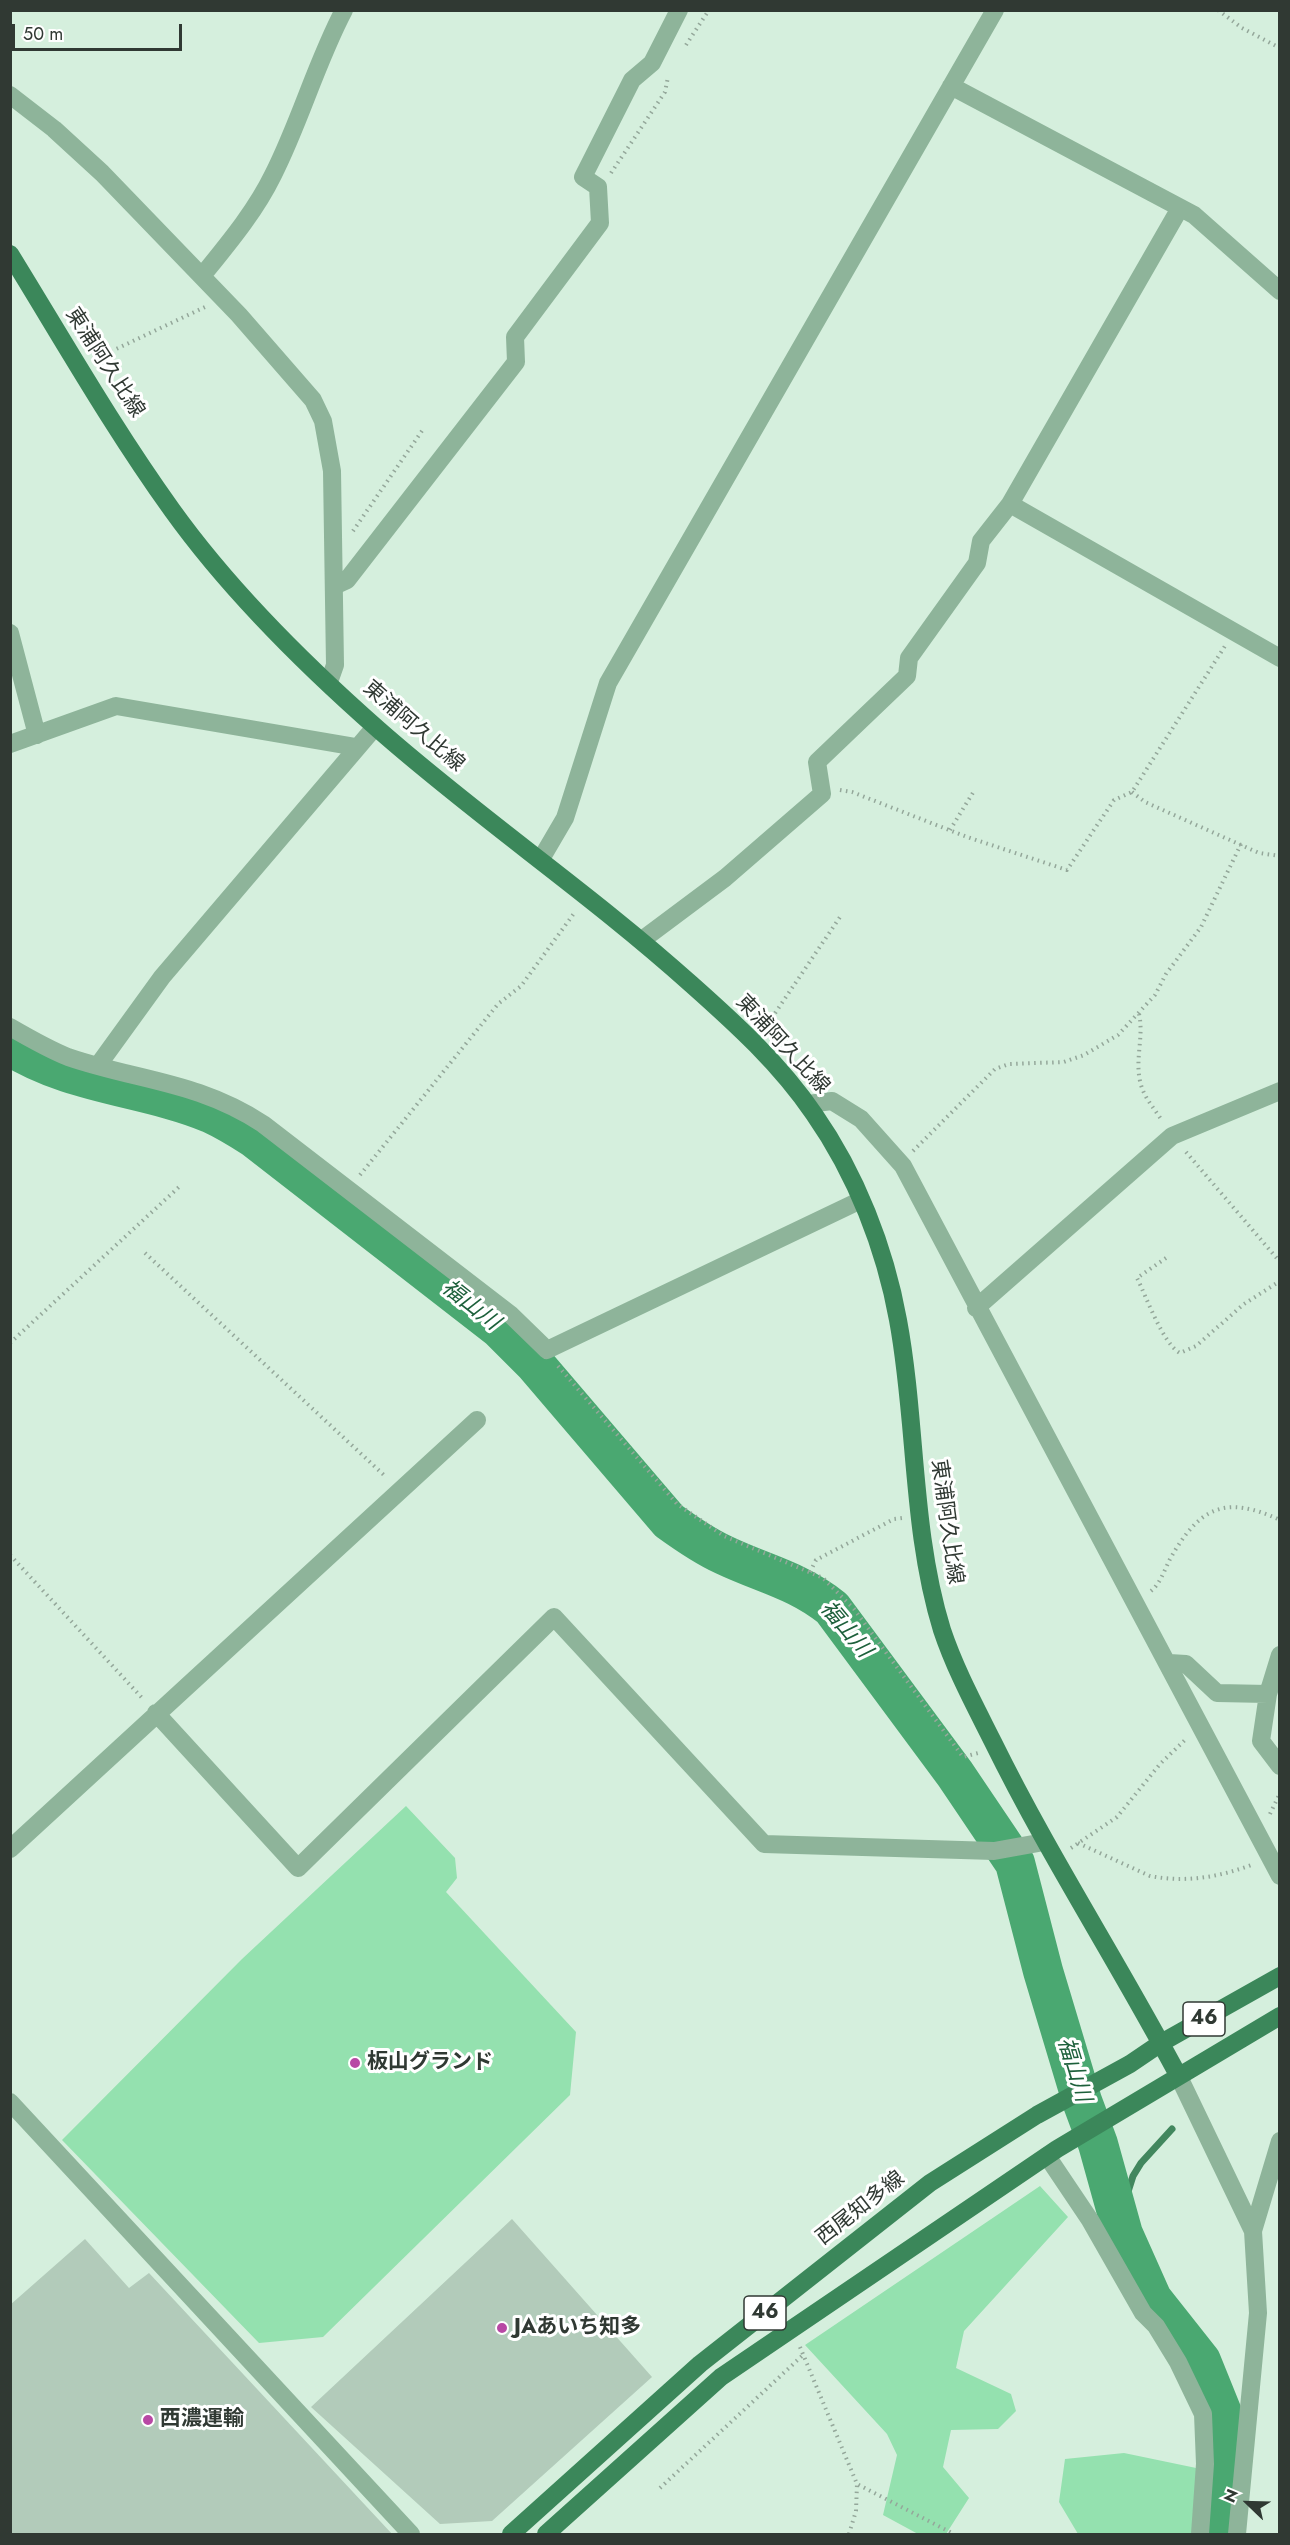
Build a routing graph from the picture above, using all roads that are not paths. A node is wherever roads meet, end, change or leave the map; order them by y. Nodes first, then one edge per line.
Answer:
1 (344, 10) edge
2 (679, 10) edge
3 (995, 10) edge
4 (951, 86) junction
5 (10, 95) edge
6 (1180, 208) junction
7 (12, 260) edge
8 (202, 276) junction
9 (1280, 291) edge
10 (1010, 504) junction
11 (334, 586) junction
12 (10, 633) edge
13 (1280, 658) edge
14 (329, 682) junction
15 (375, 727) junction
16 (37, 735) junction
17 (10, 744) edge
18 (356, 747) junction
19 (541, 860) junction
20 (642, 940) junction
21 (10, 1028) edge
22 (99, 1064) junction
23 (1280, 1090) edge
24 (808, 1104) junction
25 (861, 1200) junction
26 (976, 1308) junction
27 (477, 1420) dead end
28 (1280, 1656) edge
29 (1169, 1663) junction
30 (1268, 1694) junction
31 (156, 1713) junction
32 (1280, 1766) edge
33 (1044, 1842) junction
34 (10, 1849) edge
35 (1280, 1876) edge
36 (1280, 1976) edge
37 (1280, 2016) edge
38 (1161, 2043) junction
39 (1178, 2075) junction
40 (10, 2102) edge
41 (1279, 2146) edge
42 (1052, 2152) junction
43 (1253, 2231) junction
44 (411, 2535) edge
45 (511, 2535) edge
46 (546, 2535) edge
47 (1200, 2535) edge
48 (1237, 2535) edge

1 - 8 street
2 - 11 street
3 - 4 street
4 - 6 street
4 - 19 street
5 - 8 street
6 - 9 street
6 - 10 street
7 - 14 main road, 東浦阿久比線
8 - 11 street
10 - 13 street
10 - 20 street
11 - 14 street
12 - 16 street
14 - 15 main road, 東浦阿久比線
15 - 18 street
15 - 19 main road, 東浦阿久比線
16 - 17 street
16 - 18 street
18 - 22 street
19 - 20 main road, 東浦阿久比線
20 - 24 main road, 東浦阿久比線
21 - 22 street
22 - 25 street
23 - 26 street
24 - 25 main road, 東浦阿久比線
24 - 26 street
25 - 33 main road, 東浦阿久比線
26 - 29 street
27 - 31 street
28 - 30 street
29 - 30 street
29 - 35 street
30 - 32 street
31 - 33 street
31 - 34 street
33 - 38 main road, 東浦阿久比線
36 - 38 main road, 西尾知多線 / 46
37 - 39 main road, 46
38 - 39 main road, 東浦阿久比線
38 - 45 main road, 西尾知多線 / 46
39 - 42 main road, 46
39 - 43 street
40 - 44 street
41 - 43 street
42 - 46 main road, 46
42 - 47 street
43 - 48 street

